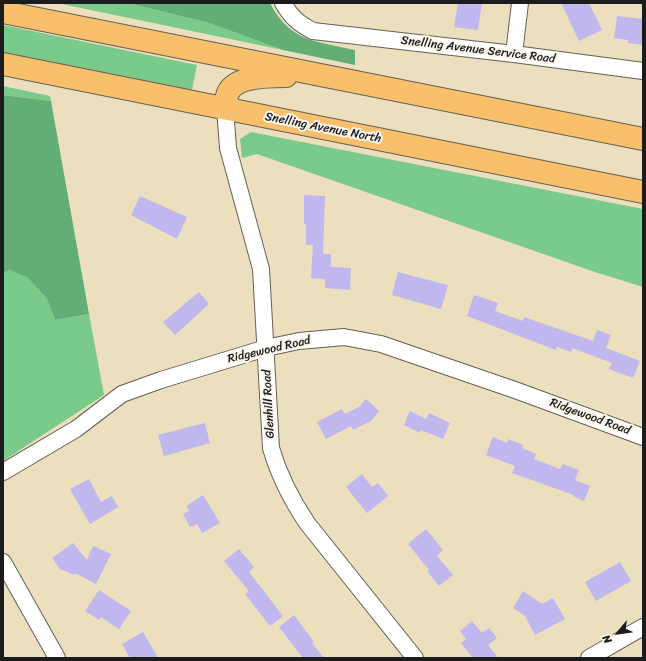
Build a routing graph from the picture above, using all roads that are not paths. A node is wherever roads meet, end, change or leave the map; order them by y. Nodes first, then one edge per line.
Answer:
1 (283, 3) edge
2 (520, 3) edge
3 (3, 12) edge
4 (514, 54) junction
5 (3, 64) edge
6 (643, 71) edge
7 (319, 74) junction
8 (225, 108) junction
9 (643, 139) edge
10 (643, 192) edge
11 (266, 348) junction
12 (643, 437) edge
13 (3, 472) edge
14 (3, 562) edge
15 (643, 627) edge
16 (57, 658) edge
17 (415, 658) edge
18 (589, 658) edge

1 - 4 street, Snelling Avenue Service Road
2 - 4 street
3 - 7 highway
4 - 6 street, Snelling Avenue Service Road
5 - 8 highway, Snelling Avenue North
7 - 8 highway
7 - 9 highway
8 - 10 highway, Snelling Avenue North
8 - 11 street, Glenhill Road
11 - 12 street, Ridgewood Road
11 - 13 street, Ridgewood Road
11 - 17 street, Glenhill Road
14 - 16 street
15 - 18 street

